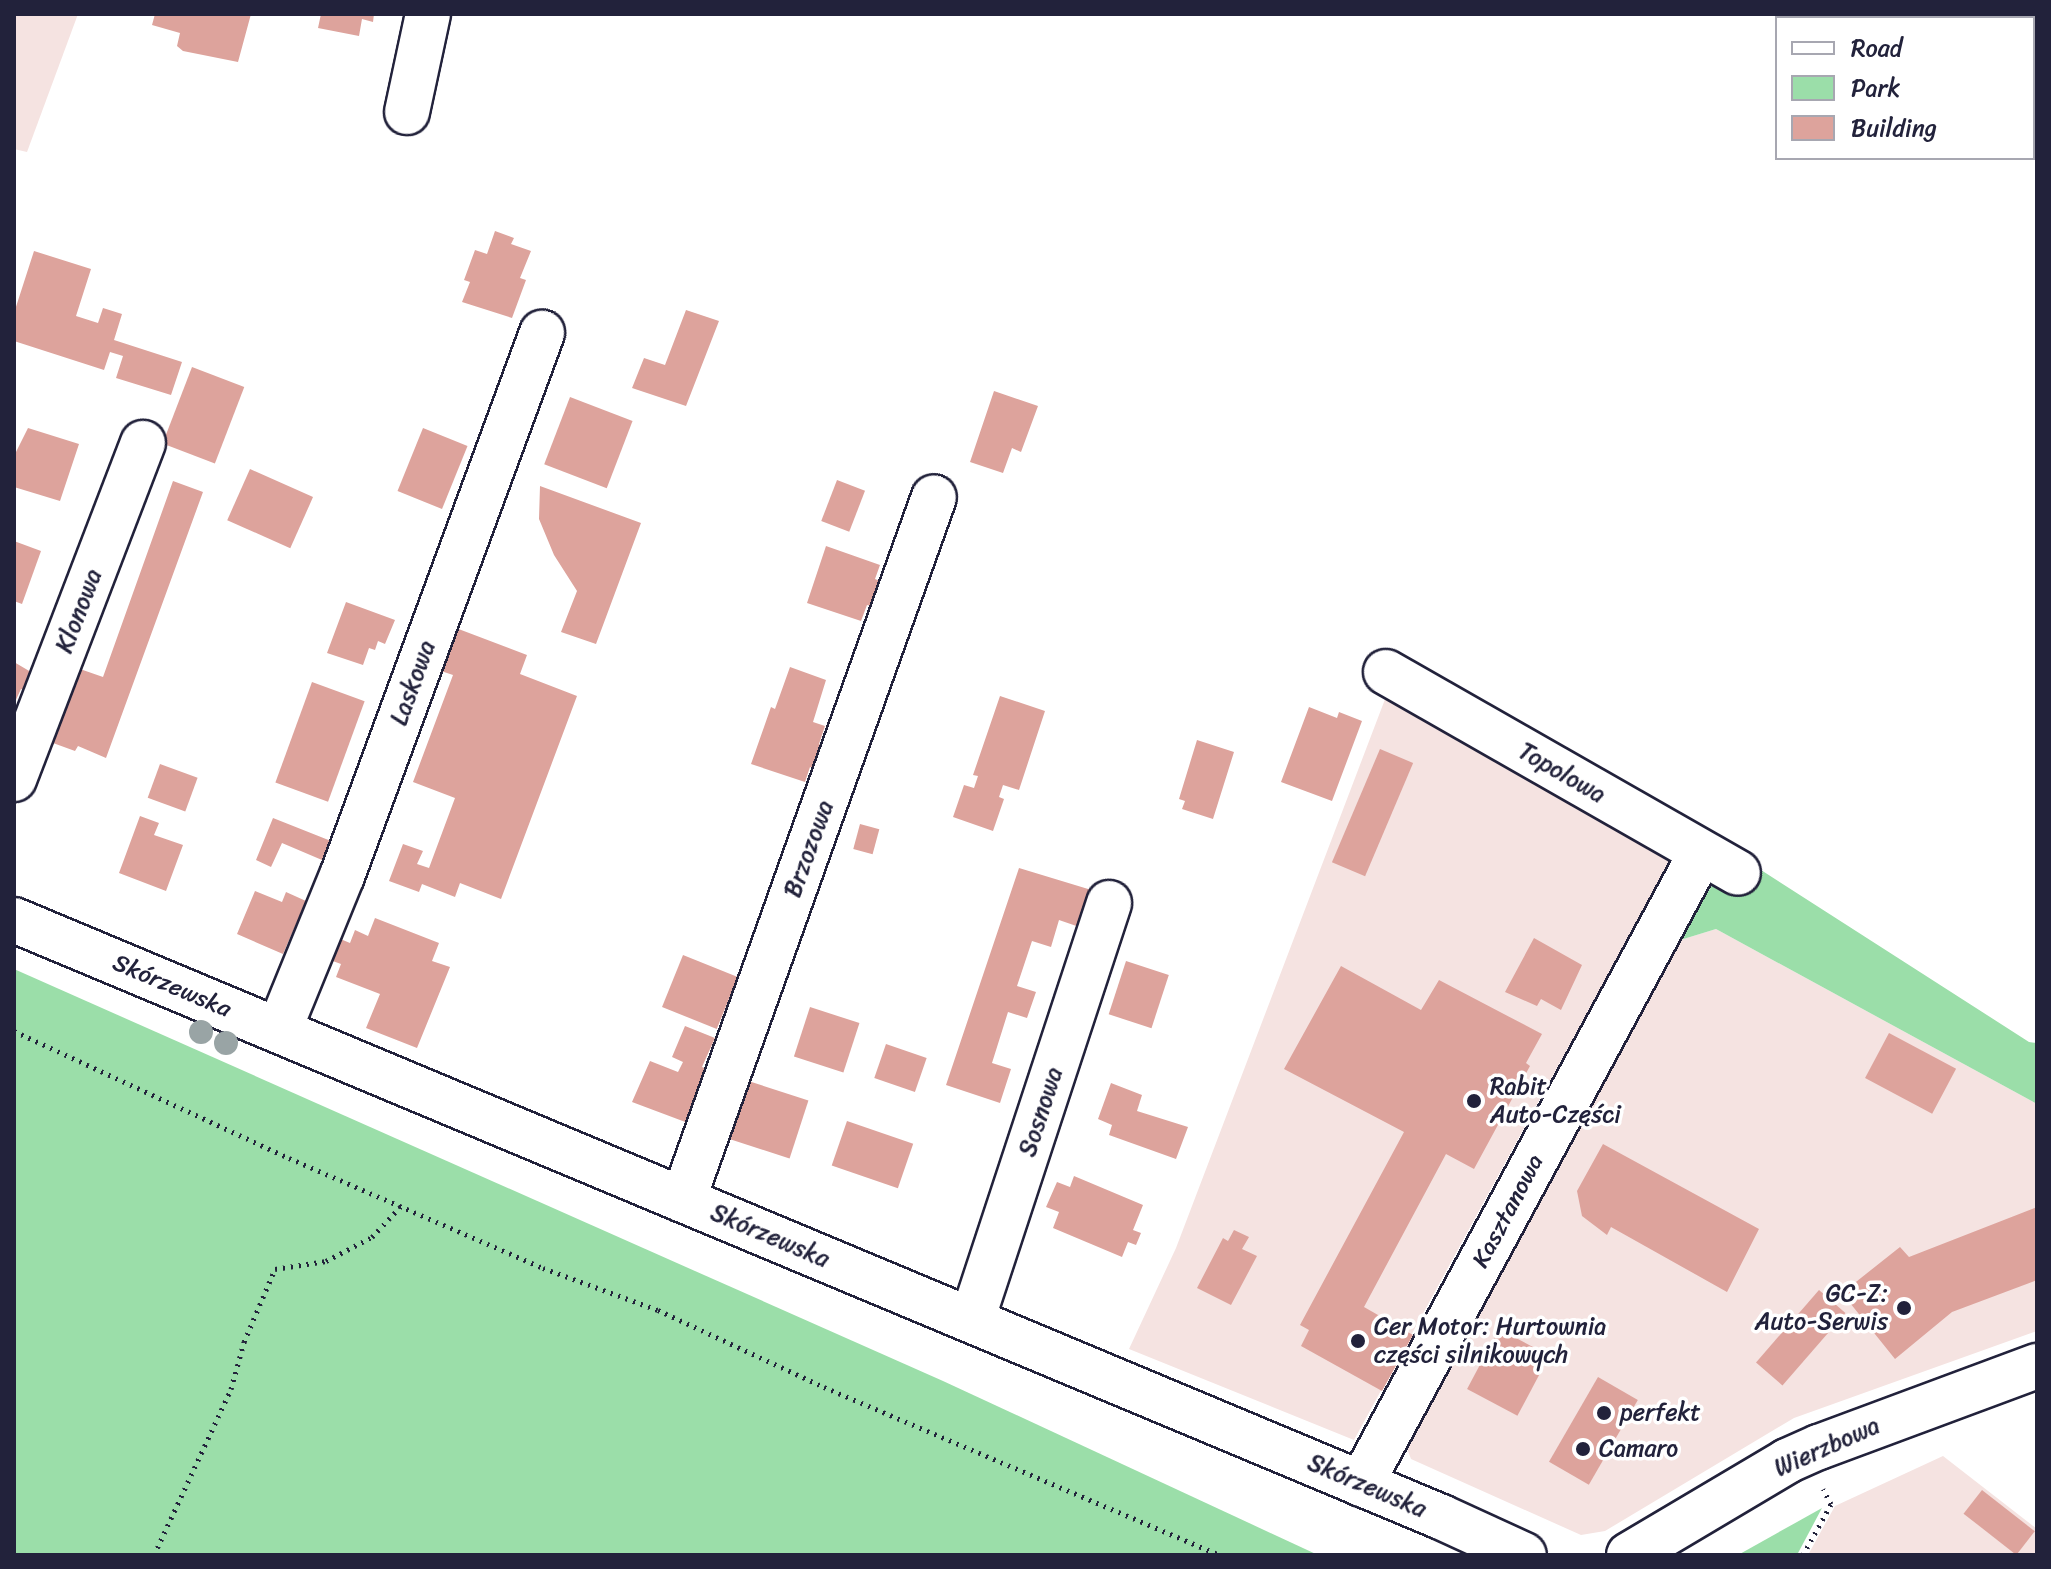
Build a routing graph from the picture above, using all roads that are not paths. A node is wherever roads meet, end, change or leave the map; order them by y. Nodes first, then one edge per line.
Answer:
1 (428, 14) edge
2 (407, 112) dead end
3 (542, 333) dead end
4 (143, 443) dead end
5 (934, 497) dead end
6 (1386, 672) dead end
7 (14, 779) edge
8 (1701, 853) junction
9 (1738, 873) dead end
10 (1109, 903) dead end
11 (14, 920) edge
12 (279, 1030) junction
13 (683, 1200) junction
14 (972, 1320) junction
15 (2037, 1366) edge
16 (1361, 1484) junction
17 (1524, 1555) edge
18 (1629, 1555) edge

1 - 2 street
3 - 12 street, Laskowa
4 - 7 street, Klonowa
5 - 13 street, Brzozowa
6 - 8 street, Topolowa
8 - 9 street, Topolowa
8 - 16 street, Kasztanowa
10 - 14 street, Sosnowa
11 - 12 street, Skórzewska
12 - 13 street, Skórzewska
13 - 14 street, Skórzewska
14 - 16 street, Skórzewska
15 - 18 street, Wierzbowa
16 - 17 street, Skórzewska

